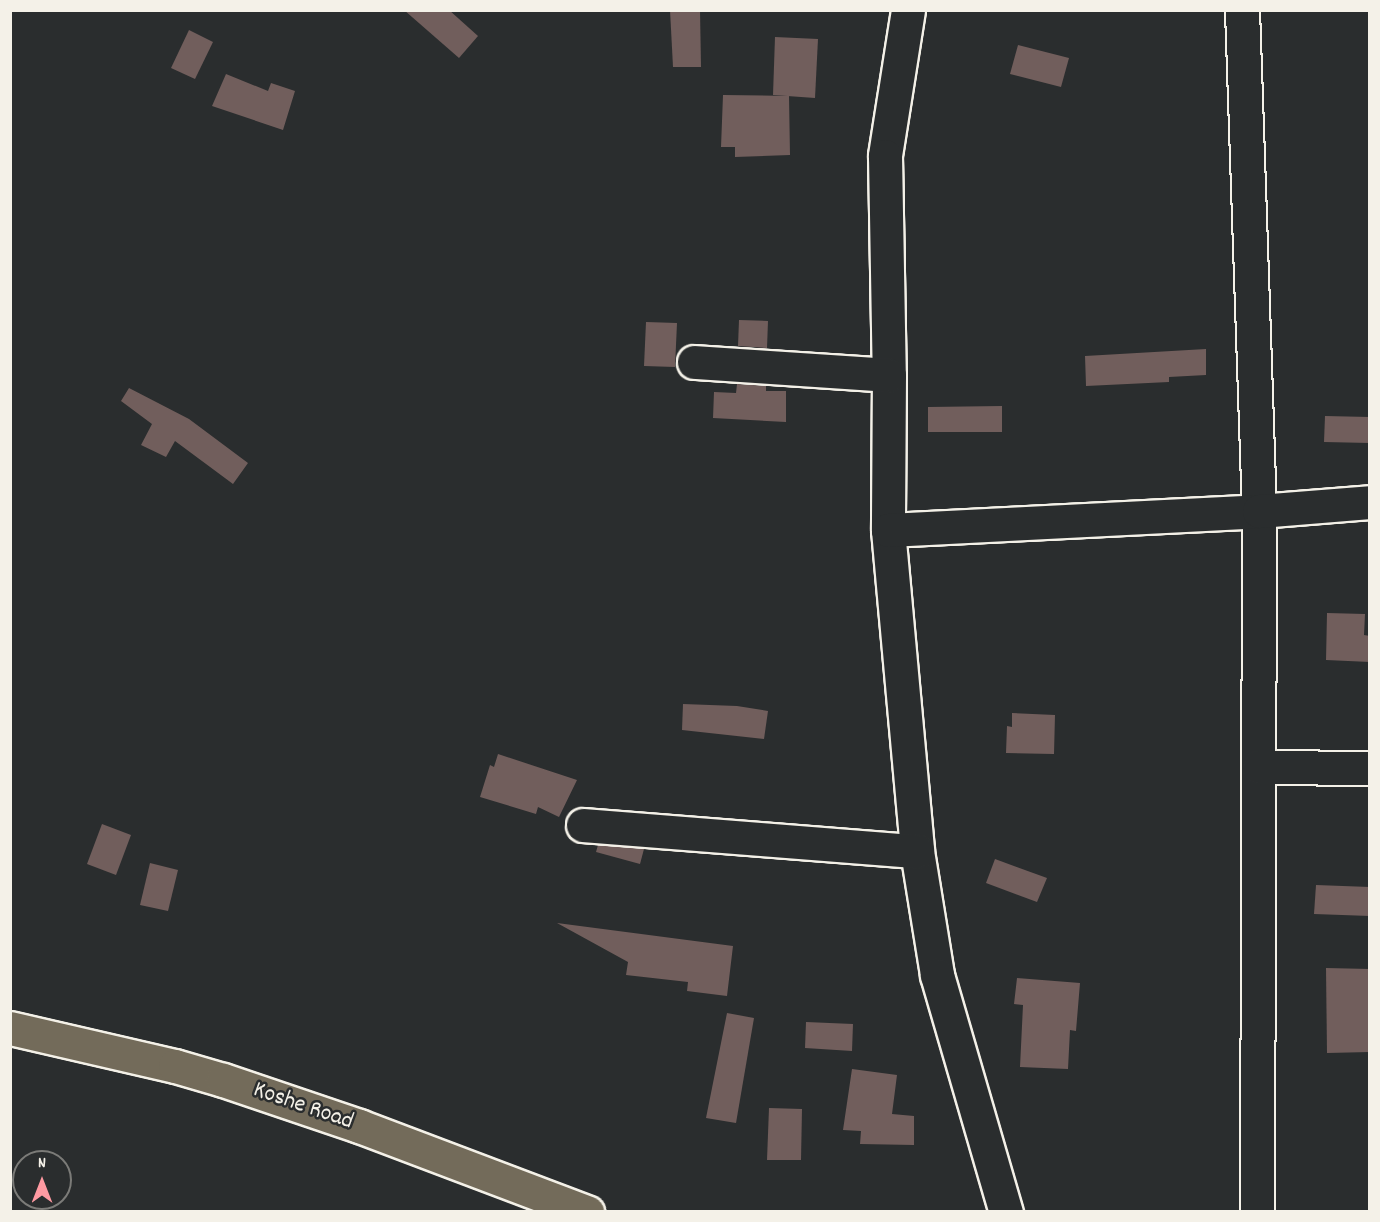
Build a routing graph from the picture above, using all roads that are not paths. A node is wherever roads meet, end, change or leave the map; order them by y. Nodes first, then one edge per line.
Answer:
1 (908, 10) edge
2 (1242, 10) edge
3 (694, 362) dead end
4 (889, 375) junction
5 (1370, 502) edge
6 (1259, 512) junction
7 (888, 530) junction
8 (1259, 767) junction
9 (1370, 768) edge
10 (583, 825) dead end
11 (917, 850) junction
12 (10, 1028) edge
13 (587, 1212) edge
14 (1006, 1212) edge
15 (1257, 1212) edge

1 - 4 street
2 - 6 street
3 - 4 street
4 - 7 street
5 - 6 street
6 - 7 street
6 - 8 street
7 - 11 street
8 - 9 street
8 - 15 street
10 - 11 street
11 - 14 street
12 - 13 main road, Koshe Road

